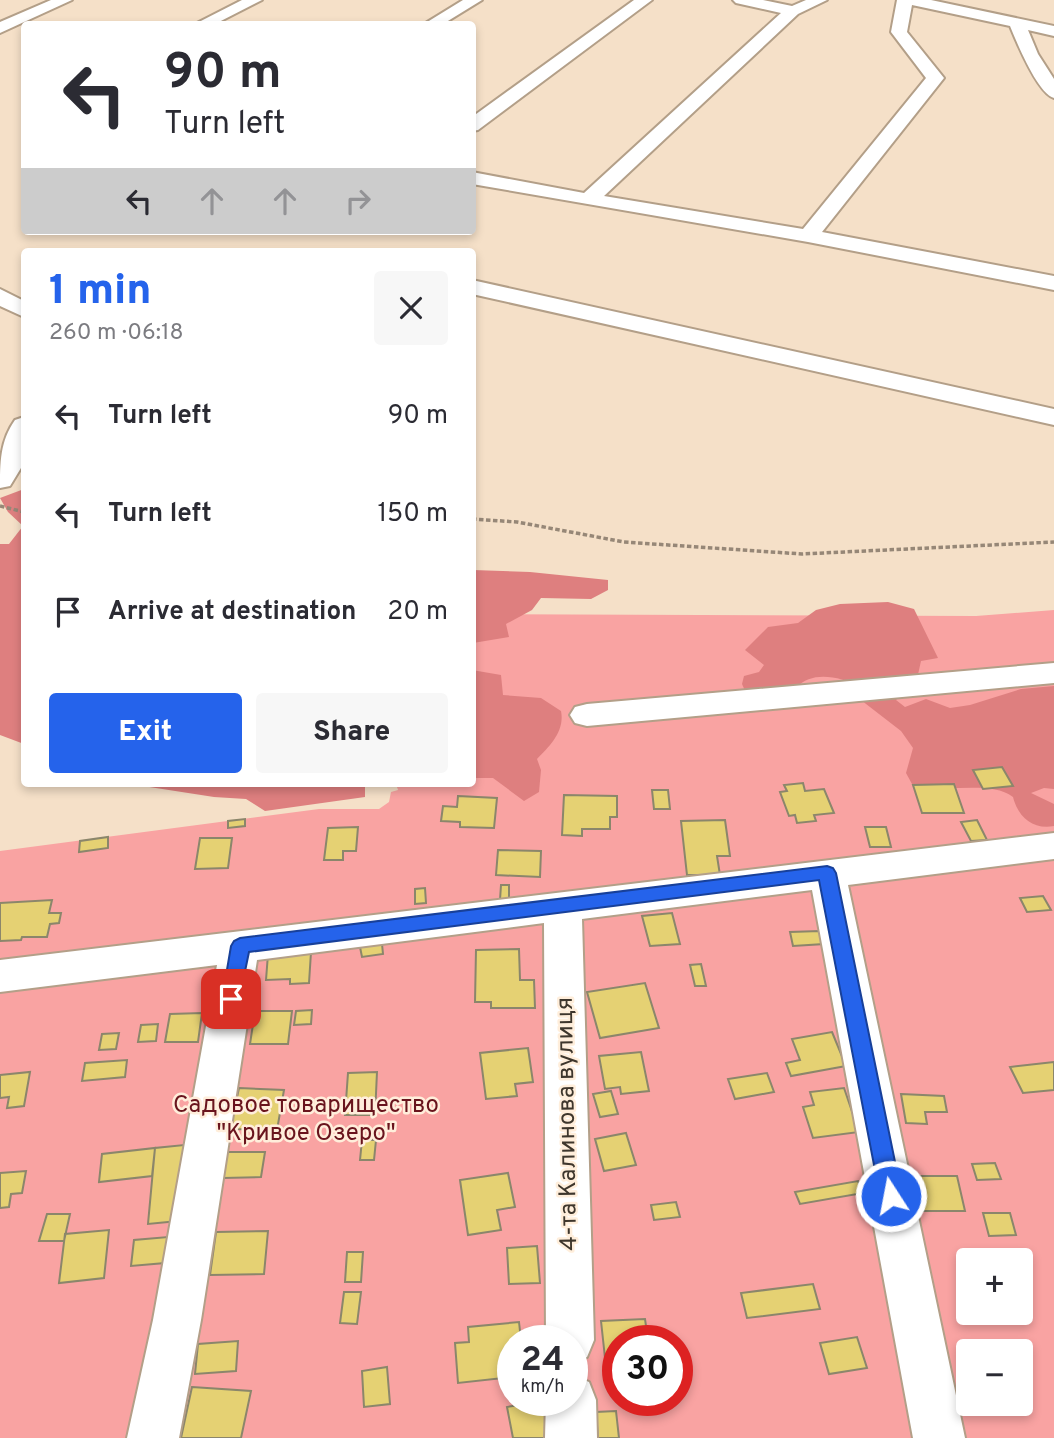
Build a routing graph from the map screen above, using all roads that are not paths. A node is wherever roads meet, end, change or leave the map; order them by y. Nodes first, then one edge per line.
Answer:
1 (64, 0) edge
2 (254, 0) edge
3 (474, 0) edge
4 (644, 0) edge
5 (741, 0) edge
6 (819, 0) edge
7 (907, 0) edge
8 (793, 11) junction
9 (209, 21) edge
10 (437, 21) edge
11 (1017, 23) junction
12 (0, 28) edge
13 (1054, 31) edge
14 (1054, 93) edge
15 (476, 123) edge
16 (476, 179) edge
17 (587, 200) junction
18 (808, 236) junction
19 (1054, 283) edge
20 (476, 288) edge
21 (0, 296) edge
22 (21, 308) edge
23 (1054, 417) edge
24 (21, 430) edge
25 (0, 480) edge
26 (1054, 673) edge
27 (587, 715) dead end
28 (1054, 846) edge
29 (827, 873) junction
30 (563, 908) junction
31 (240, 946) junction
32 (0, 976) edge
33 (570, 1325) edge
34 (570, 1416) edge
35 (153, 1438) edge
36 (571, 1438) edge
37 (939, 1438) edge

1 - 12 street
2 - 9 street
3 - 10 street
4 - 15 street
5 - 8 street
6 - 8 street
7 - 11 street
7 - 18 street
8 - 17 street
11 - 13 street
11 - 14 street
16 - 17 street
17 - 18 street
18 - 19 street
20 - 23 street
21 - 22 street
24 - 25 street
26 - 27 street
28 - 29 street
29 - 30 street
29 - 37 street
30 - 31 street
30 - 33 street, 4-та Калинова вулиця
31 - 32 street
31 - 35 street
34 - 36 street

